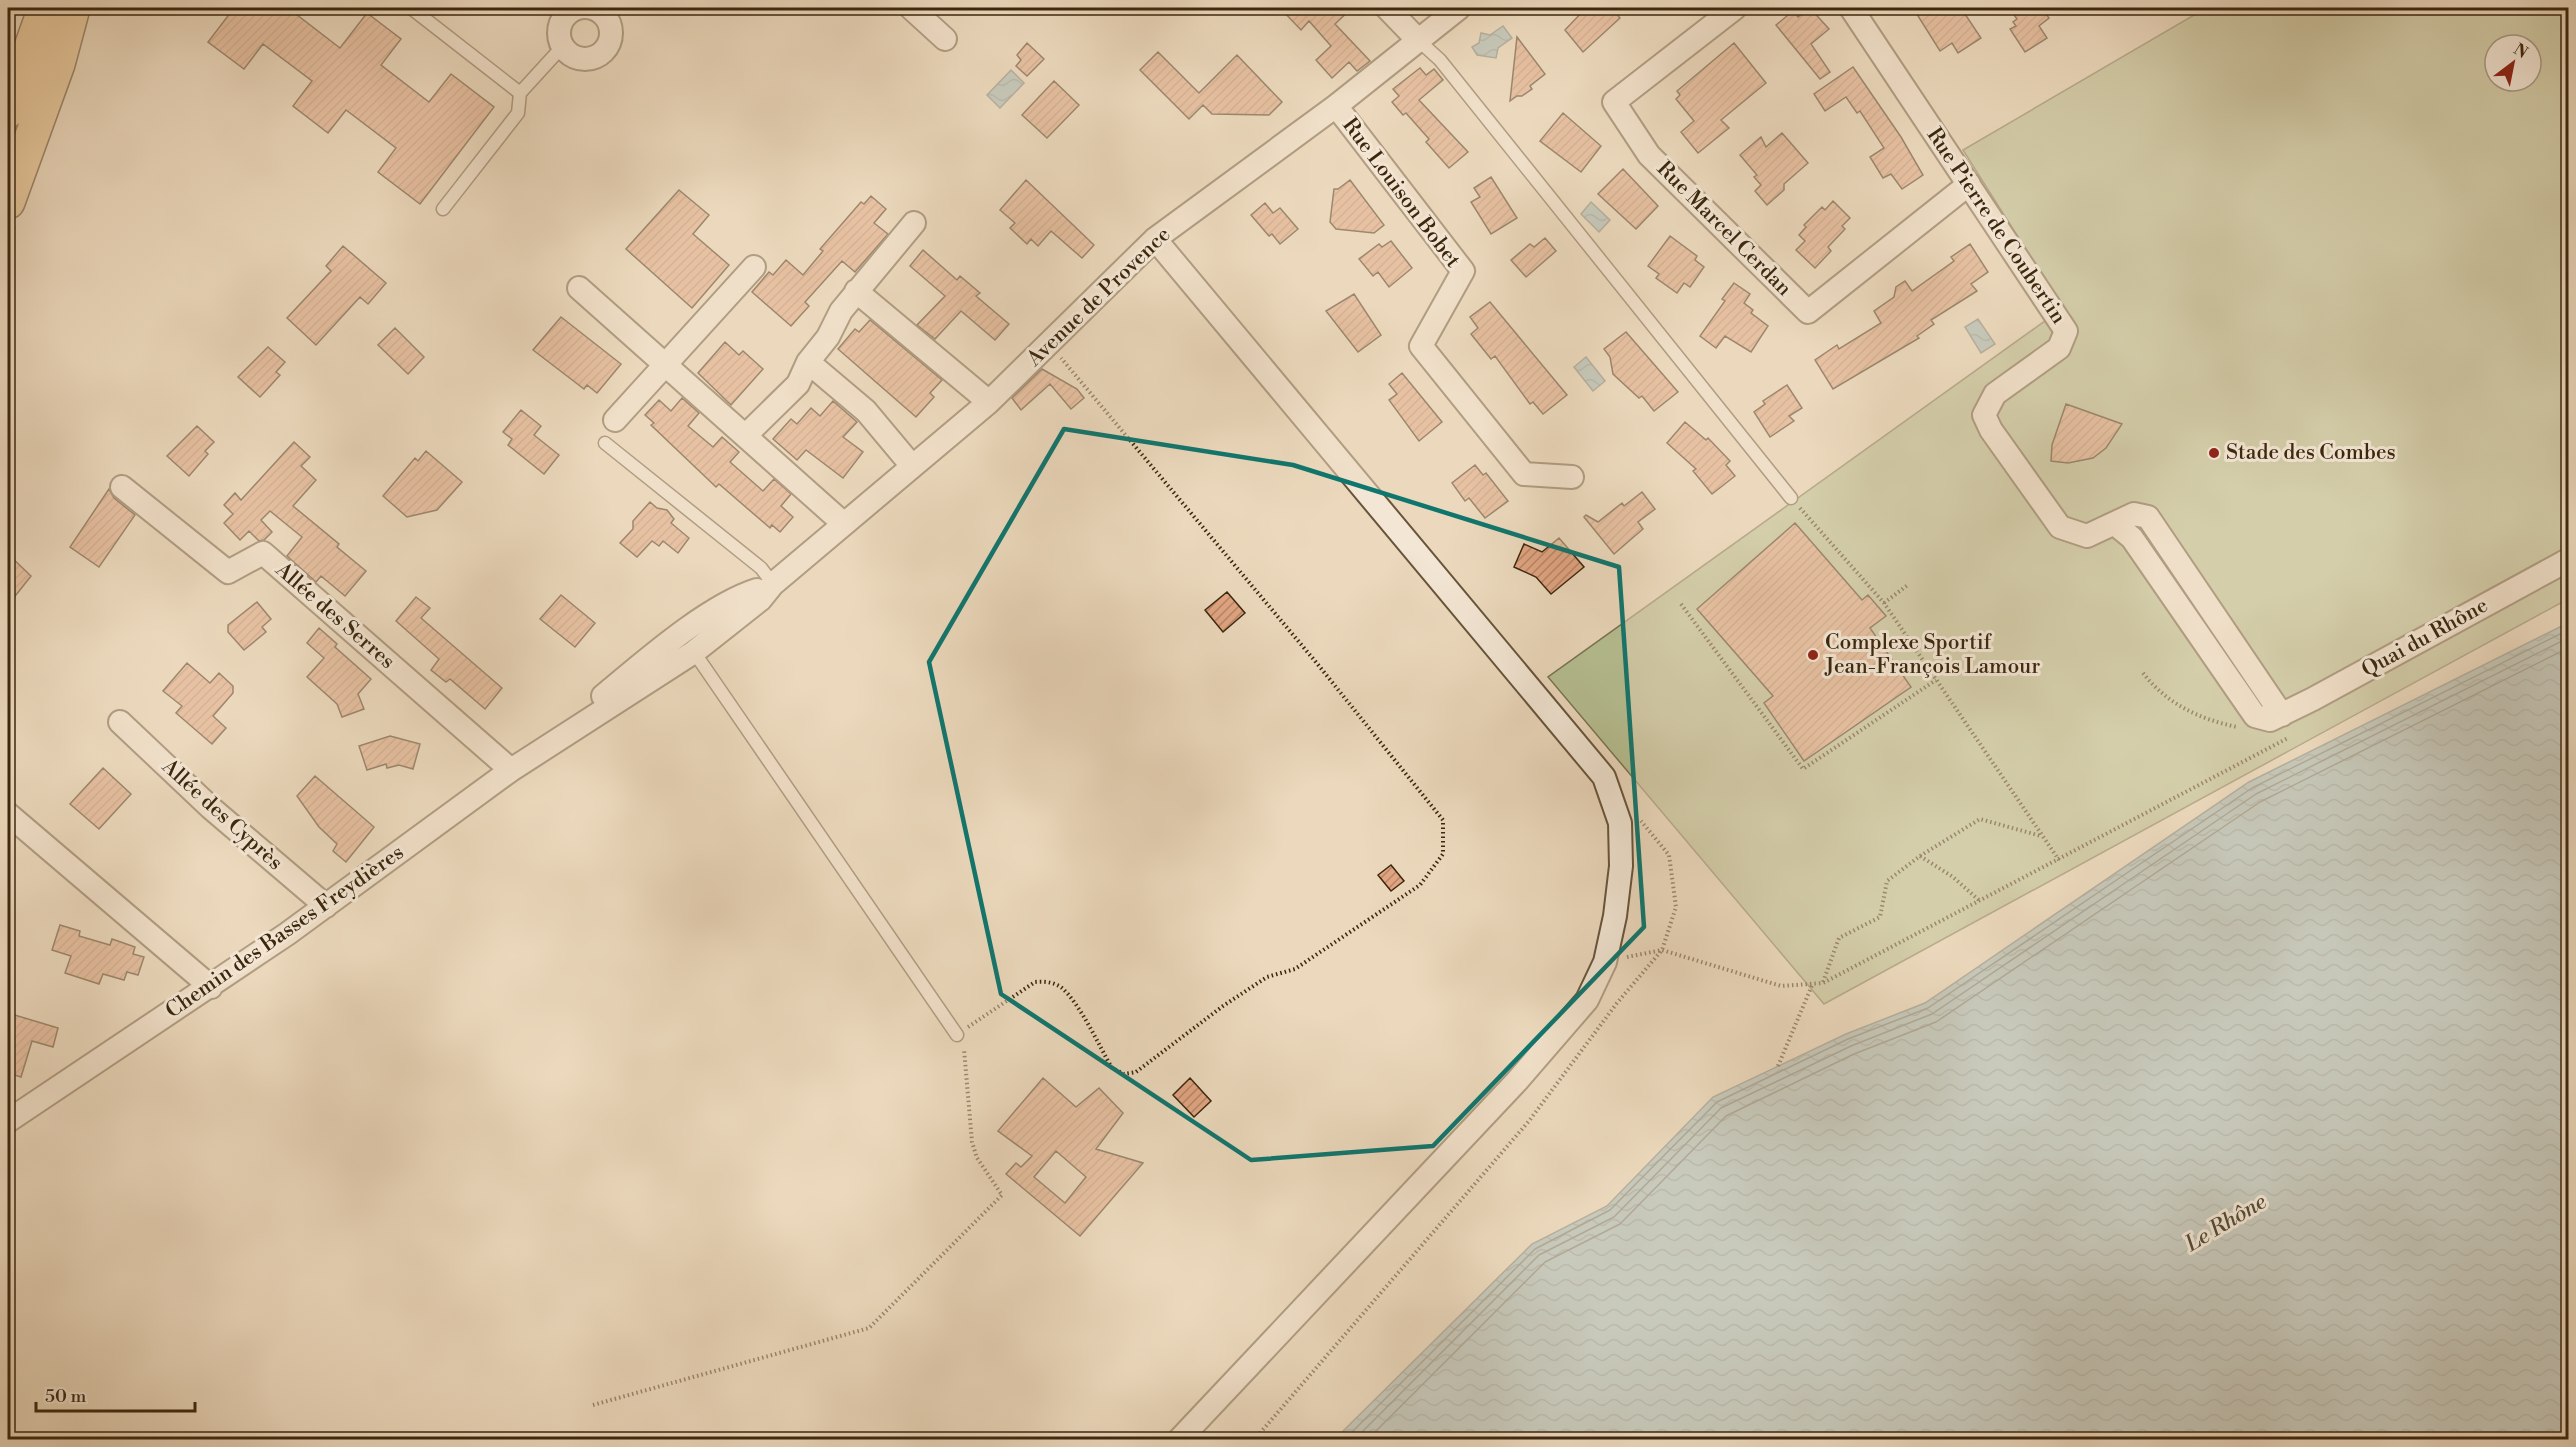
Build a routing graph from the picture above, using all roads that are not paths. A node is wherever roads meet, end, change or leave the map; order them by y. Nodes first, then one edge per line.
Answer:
1 (45, 8) edge
2 (73, 8) edge
3 (411, 8) edge
4 (911, 8) edge
5 (1387, 8) edge
6 (1459, 8) edge
7 (1735, 8) edge
8 (1851, 8) edge
9 (598, 9) edge
10 (945, 39) dead end
11 (1417, 39) junction
12 (562, 47) junction
13 (520, 93) junction
14 (1336, 106) junction
15 (8, 111) edge
16 (1969, 184) junction
17 (8, 202) edge
18 (443, 209) dead end
19 (914, 223) dead end
20 (1155, 239) junction
21 (754, 267) dead end
22 (579, 288) dead end
23 (856, 291) junction
24 (808, 362) junction
25 (666, 363) junction
26 (989, 402) junction
27 (615, 420) dead end
28 (747, 435) junction
29 (605, 442) dead end
30 (912, 466) junction
31 (1572, 477) dead end
32 (122, 488) dead end
33 (1791, 498) road end
34 (844, 524) junction
35 (2115, 524) junction
36 (2568, 560) edge
37 (777, 582) junction
38 (694, 652) junction
39 (2282, 715) junction
40 (120, 722) dead end
41 (559, 739) junction
42 (511, 770) junction
43 (8, 814) edge
44 (326, 906) junction
45 (210, 987) junction
46 (957, 1035) road end
47 (8, 1120) edge
48 (1179, 1440) edge

1 - 15 main road
2 - 17 main road
3 - 13 lane
4 - 10 street
5 - 11 street
6 - 11 street, Avenue de Provence
7 - 16 street, Rue Marcel Cerdan
8 - 16 street, Rue Pierre de Coubertin
9 - 12 street
9 - 12 street
11 - 14 street, Avenue de Provence
11 - 33 lane
12 - 13 lane
13 - 18 lane
14 - 20 street, Avenue de Provence
14 - 31 street, Rue Louison Bobet
16 - 35 street, Rue Pierre de Coubertin
19 - 23 street
20 - 26 street, Avenue de Provence
20 - 48 street
21 - 25 street
22 - 25 street
23 - 24 street
23 - 26 street
24 - 28 street
24 - 30 street
25 - 27 street
25 - 28 street
26 - 30 street, Avenue de Provence
28 - 34 street
29 - 37 lane
30 - 34 street, Avenue de Provence
32 - 42 street, Allée des Serres
34 - 37 street, Avenue de Provence
35 - 39 street
35 - 39 street
36 - 39 street, Quai du Rhône
37 - 38 street, Chemin des Basses Freydières
37 - 41 street, Chemin des Basses Freydières
38 - 41 street, Chemin des Basses Freydières
38 - 46 lane
40 - 44 street, Allée des Cyprès
41 - 42 street, Chemin des Basses Freydières
42 - 44 street, Chemin des Basses Freydières
43 - 45 street
44 - 45 street, Chemin des Basses Freydières
45 - 47 street, Chemin des Basses Freydières

